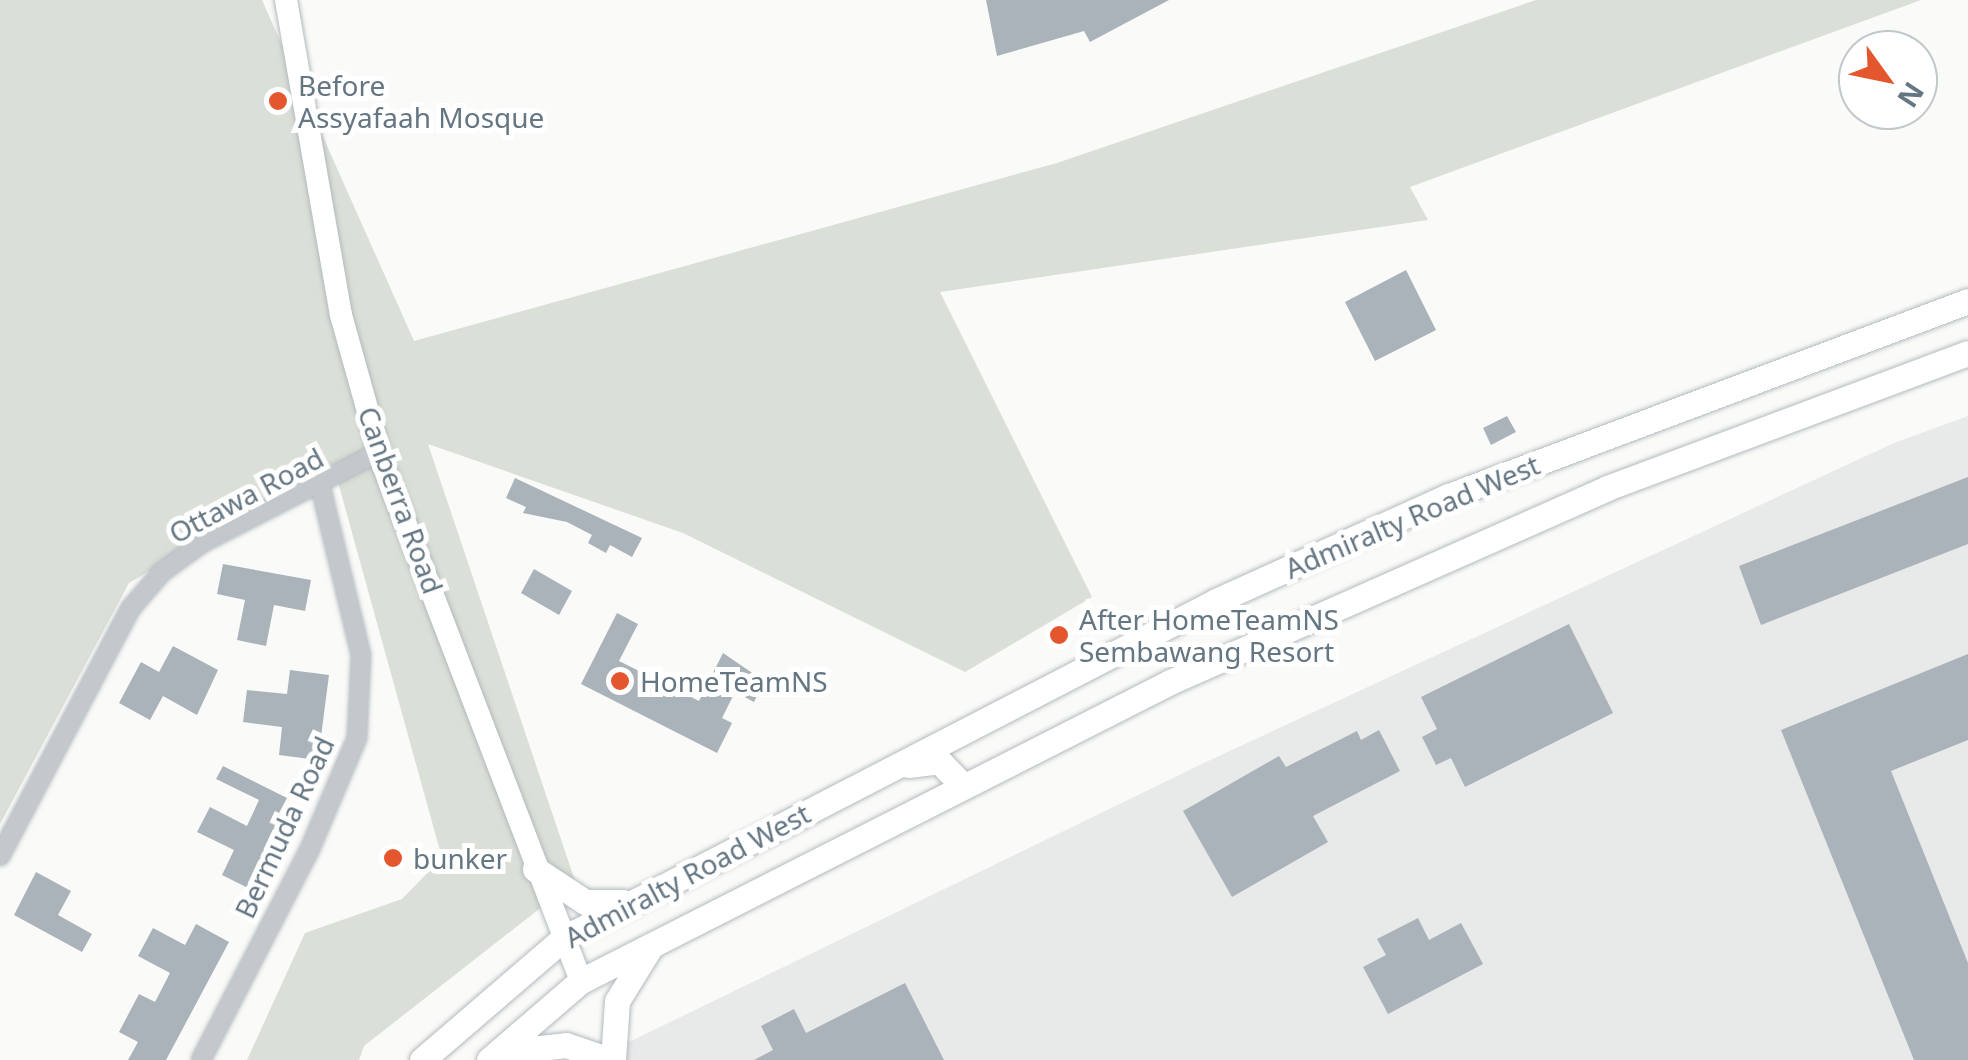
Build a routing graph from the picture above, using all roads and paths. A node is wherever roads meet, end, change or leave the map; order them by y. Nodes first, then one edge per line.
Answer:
1 (286, 0) edge
2 (1968, 301) edge
3 (1968, 353) edge
4 (379, 452) junction
5 (322, 488) junction
6 (882, 773) junction
7 (961, 784) junction
8 (0, 856) edge
9 (535, 869) junction
10 (633, 901) junction
11 (564, 938) junction
12 (654, 942) junction
13 (581, 981) junction
14 (492, 1058) edge
15 (201, 1060) edge
16 (422, 1060) edge
17 (612, 1060) edge

1 - 4 main road, Canberra Road
2 - 6 main road, Admiralty Road West
3 - 7 main road, Admiralty Road West
4 - 5 street, Ottawa Road
4 - 9 main road, Canberra Road
5 - 8 street, Ottawa Road
5 - 15 street, Bermuda Road
6 - 7 main road
6 - 10 main road, Admiralty Road West
7 - 12 main road, Admiralty Road West
9 - 10 main road
9 - 11 main road, Canberra Road
10 - 11 main road, Admiralty Road West
11 - 13 main road, Canberra Road
11 - 16 main road, Admiralty Road West
12 - 13 main road, Admiralty Road West
12 - 17 main road
13 - 14 main road, Admiralty Road West
14 - 17 main road

